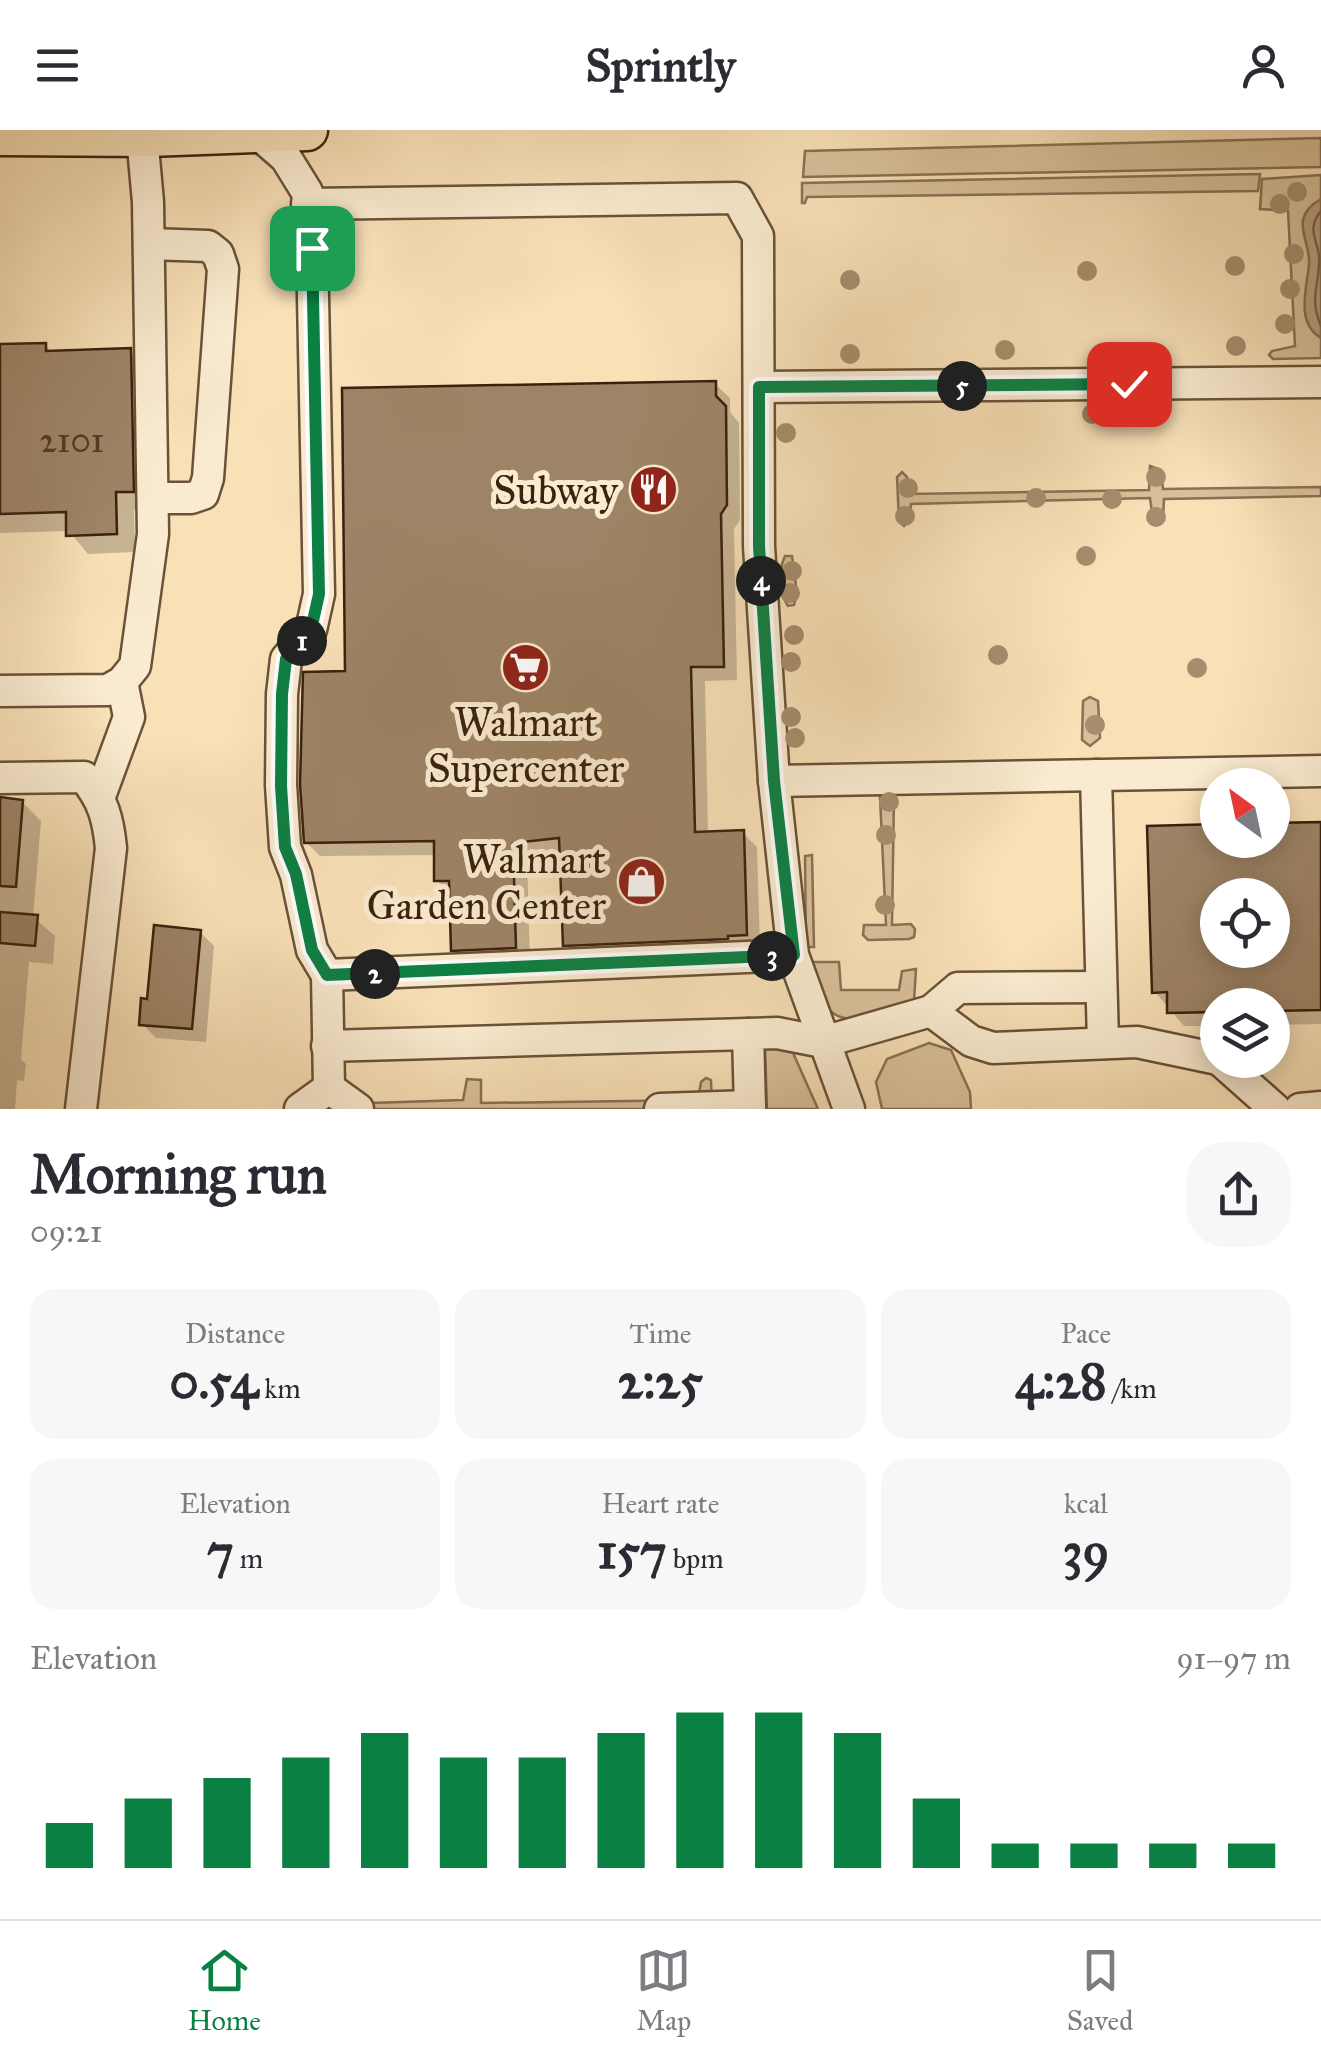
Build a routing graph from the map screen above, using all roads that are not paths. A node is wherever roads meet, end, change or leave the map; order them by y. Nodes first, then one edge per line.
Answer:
1 (307, 130) edge
2 (256, 132) edge
3 (0, 134) edge
4 (142, 136) junction
5 (308, 204) junction
6 (149, 244) junction
7 (1321, 382) edge
8 (759, 387) junction
9 (153, 498) junction
10 (122, 682) junction
11 (0, 691) edge
12 (1321, 771) edge
13 (1096, 775) junction
14 (0, 778) edge
15 (774, 781) junction
16 (100, 796) junction
17 (794, 955) junction
18 (327, 975) junction
19 (1102, 987) junction
20 (931, 1011) junction
21 (748, 1034) junction
22 (823, 1042) junction
23 (1103, 1043) junction
24 (327, 1046) junction
25 (1200, 1056) edge
26 (1239, 1078) edge
27 (329, 1088) junction
28 (1321, 1106) edge
29 (750, 1108) edge
30 (81, 1109) edge
31 (300, 1109) edge
32 (358, 1109) edge
33 (660, 1109) edge
34 (850, 1109) edge
35 (1274, 1109) edge
36 (1300, 1109) edge

1 - 2 main road
2 - 4 main road
2 - 5 lane
3 - 4 main road
4 - 6 lane
5 - 8 lane
5 - 18 lane
6 - 9 lane
6 - 9 lane
7 - 8 lane
8 - 15 lane
9 - 10 lane
10 - 11 lane
10 - 16 lane
12 - 13 lane
13 - 15 lane
13 - 19 lane
14 - 16 lane
15 - 17 lane
16 - 30 lane
17 - 18 lane
17 - 22 lane
18 - 24 lane
19 - 20 lane
19 - 23 lane
20 - 22 lane
20 - 23 lane
21 - 22 lane
21 - 24 lane
21 - 29 lane
22 - 34 lane
23 - 25 lane
24 - 27 lane
26 - 35 lane
27 - 31 lane
27 - 32 lane
28 - 36 lane
29 - 33 lane

